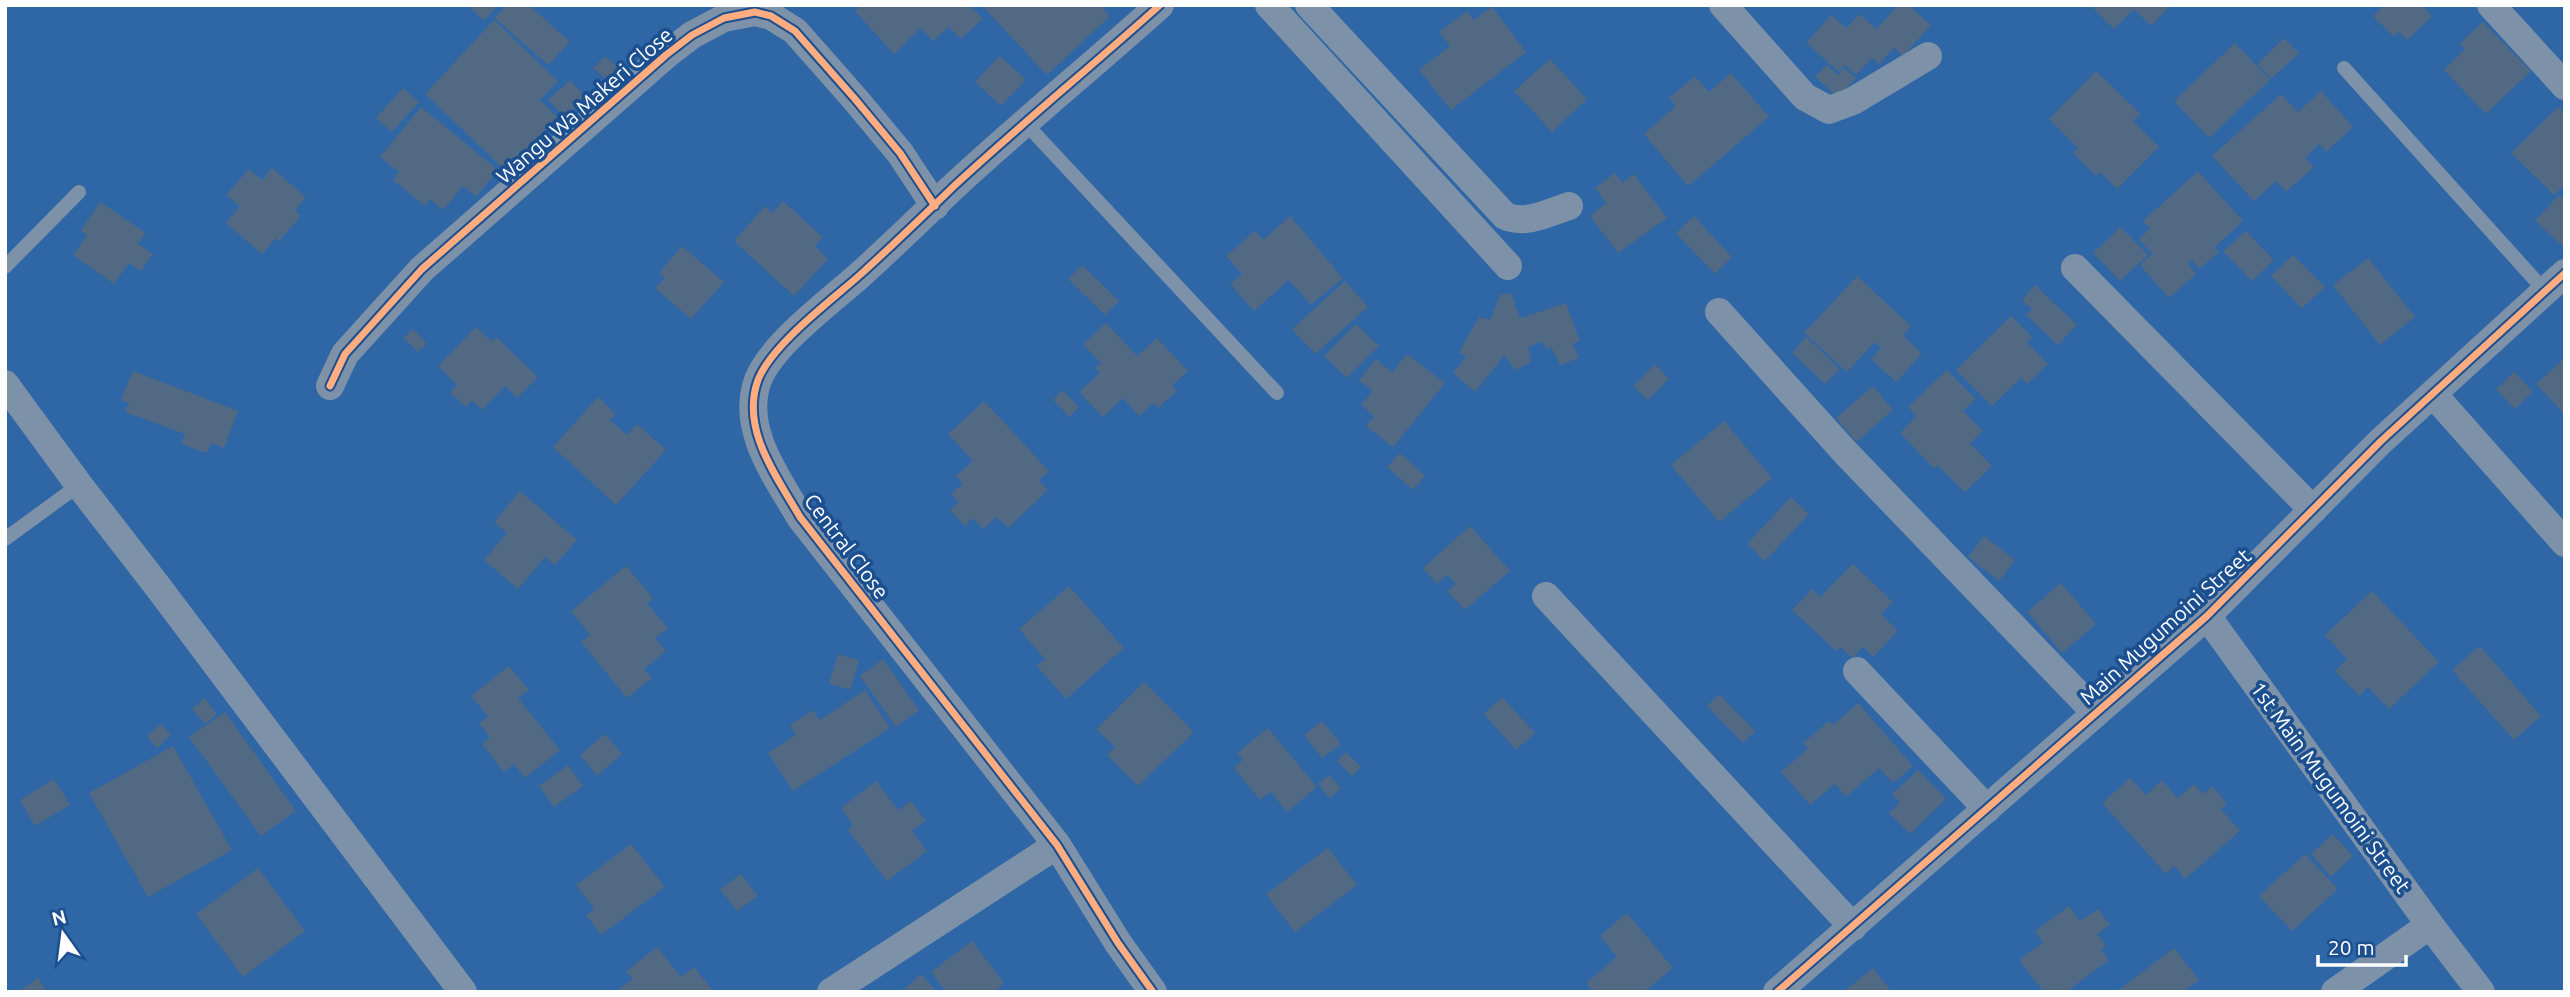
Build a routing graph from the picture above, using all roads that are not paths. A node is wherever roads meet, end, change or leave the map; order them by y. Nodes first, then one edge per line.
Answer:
1 (1269, 5) edge
2 (1309, 5) edge
3 (1723, 5) edge
4 (2491, 5) edge
5 (1149, 9) edge
6 (1928, 56) dead end
7 (2344, 68) dead end
8 (2565, 86) edge
9 (1026, 124) junction
10 (79, 192) dead end
11 (934, 206) junction
12 (1569, 206) dead end
13 (1508, 266) dead end
14 (5, 267) edge
15 (2075, 268) dead end
16 (2555, 282) edge
17 (1719, 312) dead end
18 (5, 384) edge
19 (330, 386) dead end
20 (1277, 393) dead end
21 (2433, 394) junction
22 (79, 485) junction
23 (2313, 510) junction
24 (5, 540) edge
25 (2565, 543) edge
26 (1546, 596) dead end
27 (2207, 615) junction
28 (1857, 671) dead end
29 (2095, 712) junction
30 (1987, 809) junction
31 (1057, 845) junction
32 (2430, 925) junction
33 (1853, 927) junction
34 (463, 992) edge
35 (831, 992) edge
36 (1153, 992) edge
37 (1777, 992) edge
38 (2335, 992) edge
39 (2481, 992) edge

1 - 13 street
2 - 12 street
3 - 6 street
4 - 8 street
5 - 9 street, Central Close
7 - 16 lane
9 - 11 street, Central Close
9 - 20 lane
10 - 14 lane
11 - 19 street, Wangu Wa Makeri Close
11 - 31 street, Central Close
15 - 23 street
16 - 21 street, Main Mugumoini Street
17 - 29 street
18 - 22 street
21 - 23 street, Main Mugumoini Street
21 - 25 street
22 - 24 lane
22 - 34 street
23 - 27 street, Main Mugumoini Street
26 - 33 street
27 - 29 street, Main Mugumoini Street
27 - 32 street, 1st Main Mugumoini Street
28 - 30 street
29 - 30 street, Main Mugumoini Street
30 - 33 street, Main Mugumoini Street
31 - 35 street
31 - 36 street, Central Close
32 - 38 street
32 - 39 street, 1st Main Mugumoini Street
33 - 37 street, Main Mugumoini Street

